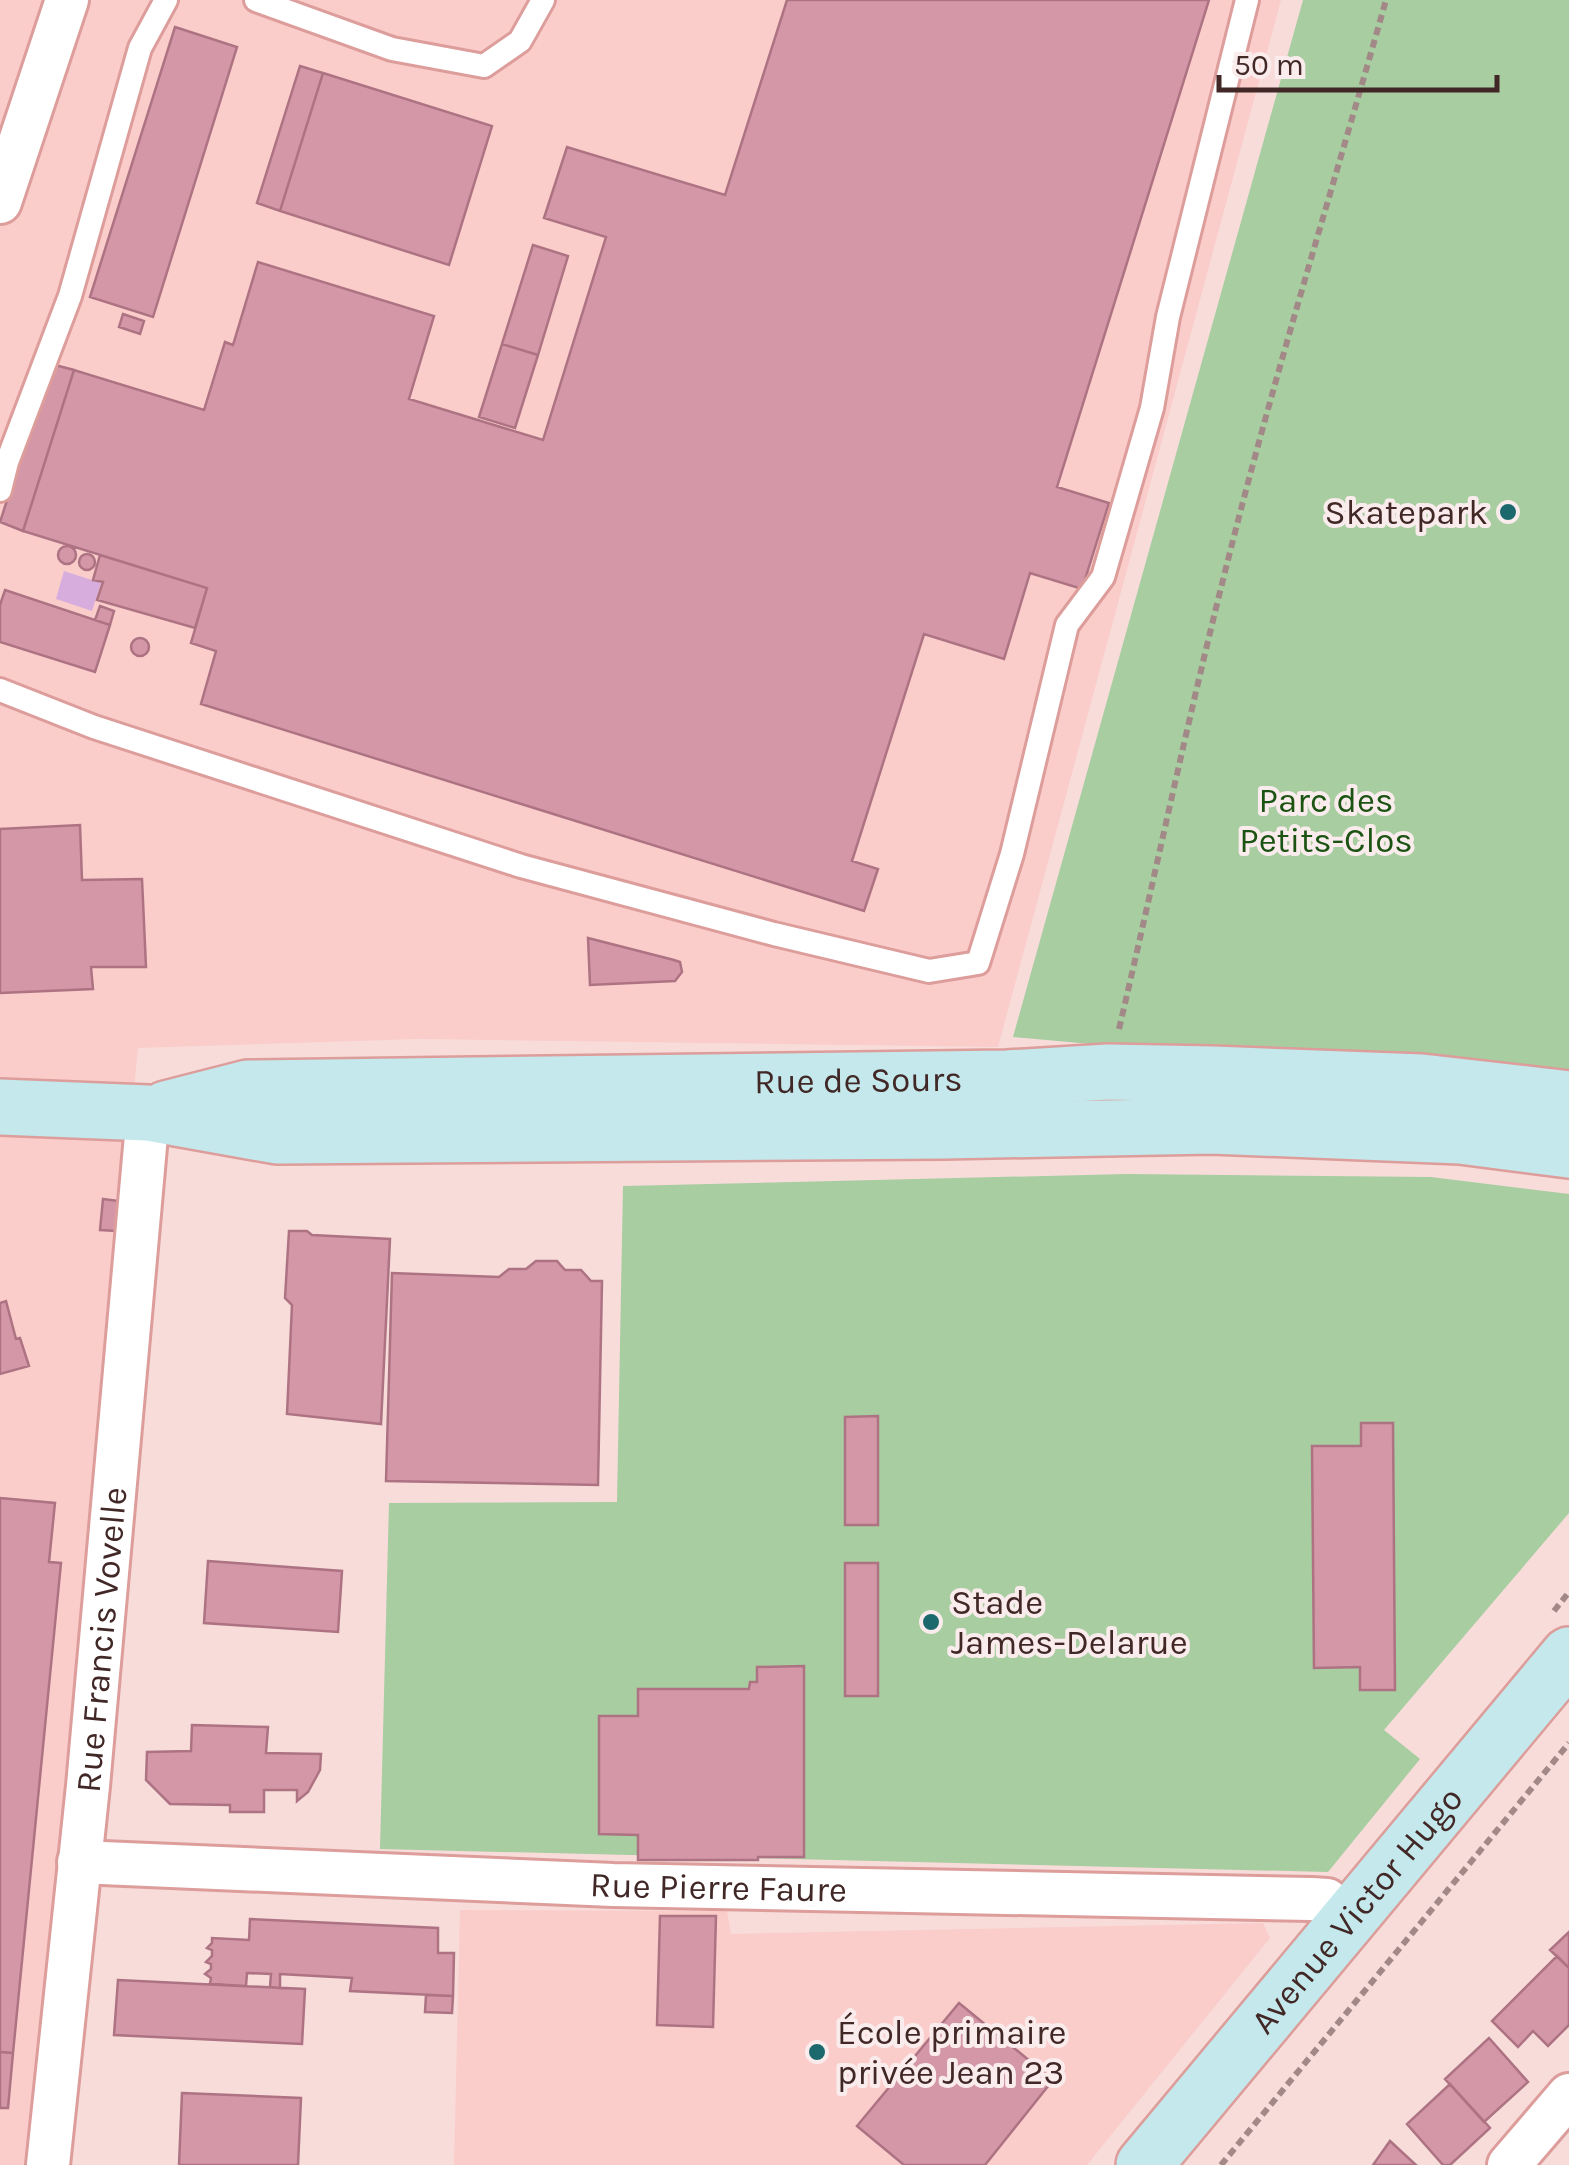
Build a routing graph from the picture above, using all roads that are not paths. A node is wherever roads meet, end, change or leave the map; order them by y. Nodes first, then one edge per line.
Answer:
1 (67, 0) edge
2 (166, 0) edge
3 (256, 0) edge
4 (543, 0) edge
5 (1247, 0) edge
6 (0, 202) edge
7 (0, 490) edge
8 (0, 690) edge
9 (1569, 1100) edge
10 (0, 1107) edge
11 (148, 1113) junction
12 (1569, 1150) edge
13 (1569, 1655) edge
14 (80, 1862) junction
15 (1350, 1918) junction
16 (1569, 2095) edge
17 (1530, 2159) edge
18 (48, 2165) edge
19 (1144, 2165) edge

1 - 6 street
2 - 7 lane
3 - 4 lane
5 - 8 lane
9 - 11 main road, Rue de Sours
10 - 11 main road, Rue de Sours
11 - 12 main road, Rue de Sours
11 - 14 street, Rue Francis Vovelle
13 - 15 main road, Avenue Victor Hugo
14 - 15 street, Rue Pierre Faure
14 - 18 street, Rue Francis Vovelle
15 - 19 main road, Avenue Victor Hugo
16 - 17 street

